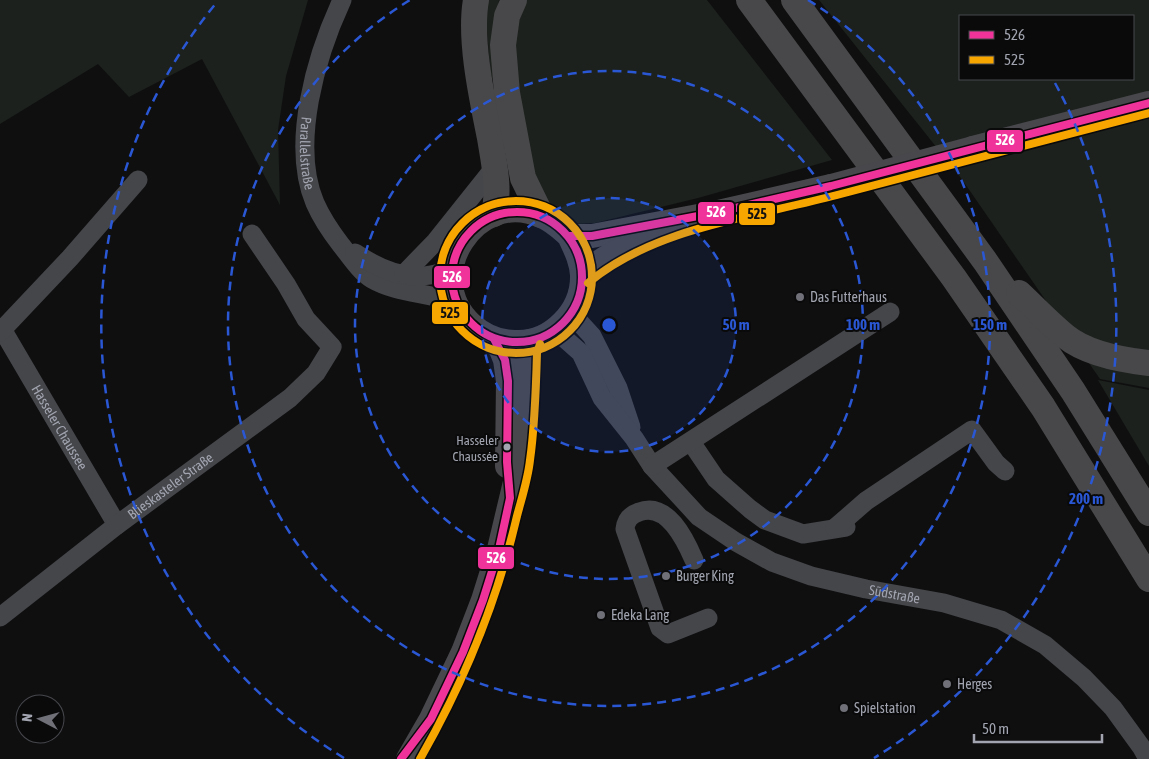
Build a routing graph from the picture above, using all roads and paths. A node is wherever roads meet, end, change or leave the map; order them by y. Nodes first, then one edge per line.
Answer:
1 (342, 0) edge
2 (476, 0) edge
3 (514, 0) edge
4 (736, 0) edge
5 (749, 0) edge
6 (794, 0) edge
7 (809, 82) junction
8 (1149, 103) edge
9 (495, 167) junction
10 (138, 180) dead end
11 (462, 207) junction
12 (714, 213) junction
13 (493, 215) junction
14 (541, 215) junction
15 (252, 234) dead end
16 (568, 236) junction
17 (436, 241) junction
18 (340, 244) junction
19 (985, 261) junction
20 (451, 268) junction
21 (404, 274) junction
22 (582, 275) junction
23 (456, 303) junction
24 (890, 312) dead end
25 (563, 322) junction
26 (1, 331) edge
27 (494, 339) junction
28 (530, 341) junction
29 (1149, 363) edge
30 (691, 442) junction
31 (652, 466) junction
32 (1005, 470) dead end
33 (510, 498) junction
34 (1149, 512) edge
35 (117, 525) junction
36 (694, 560) dead end
37 (1149, 579) edge
38 (0, 618) edge
39 (708, 618) dead end
40 (431, 719) junction
41 (1140, 755) edge
42 (401, 759) edge
43 (408, 759) edge

1 - 18 street, Parallelstraße
2 - 9 highway
3 - 14 highway
4 - 7 highway
5 - 7 highway
6 - 19 highway
7 - 37 highway
8 - 12 main road, bridge
9 - 11 street
9 - 13 highway
10 - 26 street, Hasseler Chaussee
11 - 13 street
11 - 17 street
12 - 16 main road
12 - 22 main road
13 - 14 main road
13 - 20 main road
14 - 16 main road
15 - 35 street, Blieskasteler Straße
16 - 22 main road
17 - 20 street
17 - 21 street
18 - 21 street, Parallelstraße
18 - 23 street, Parallelstraße
19 - 29 highway
19 - 34 highway
20 - 21 street, Parallelstraße
20 - 23 main road
22 - 25 main road
23 - 27 main road
24 - 30 street
25 - 28 main road
25 - 31 street, Südstraße
26 - 35 street, Hasseler Chaussee
27 - 28 main road
27 - 33 main road
28 - 33 main road
30 - 31 street
30 - 32 street
31 - 41 street, Südstraße
33 - 40 main road
35 - 38 street, Blieskasteler Straße
36 - 39 street
40 - 42 main road
40 - 43 main road

